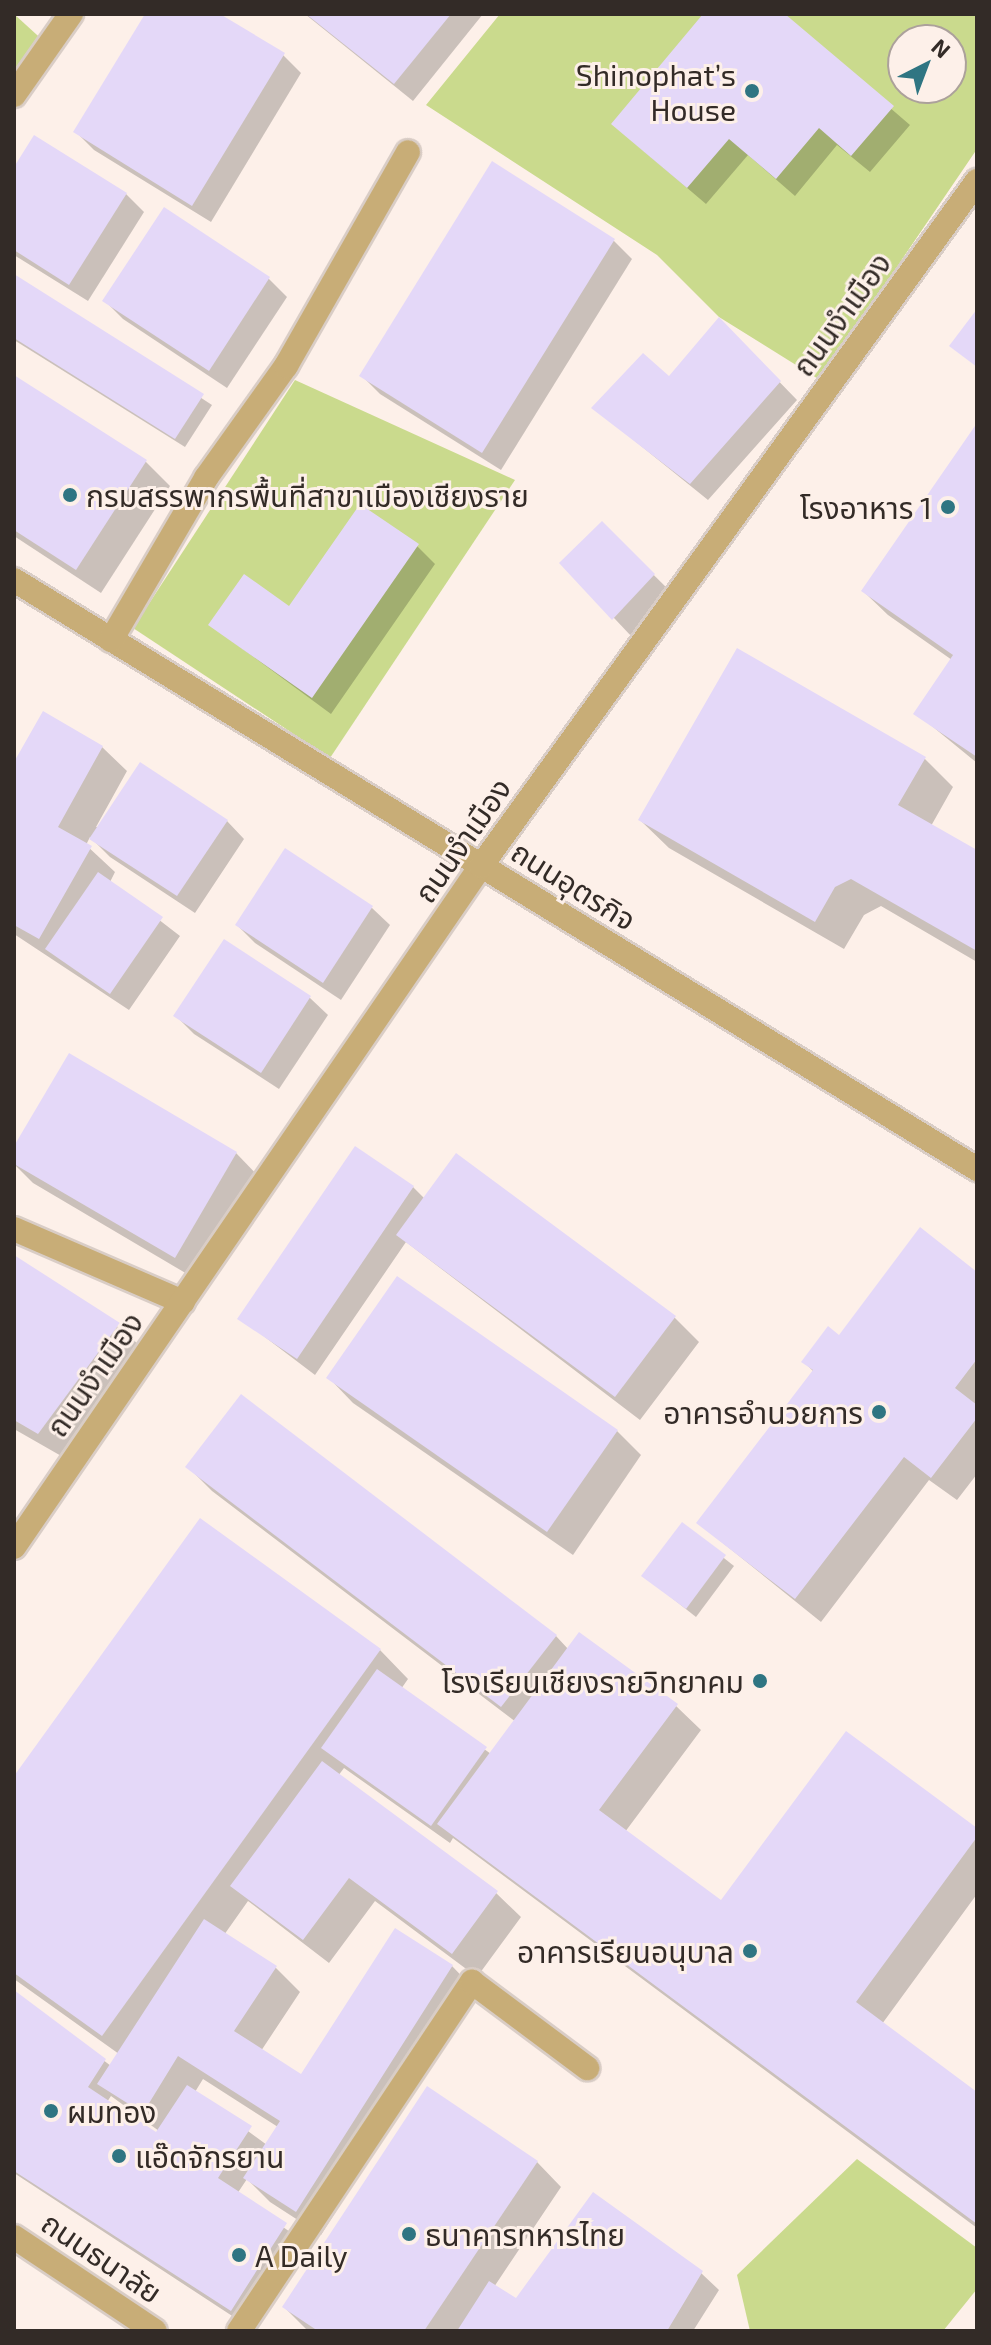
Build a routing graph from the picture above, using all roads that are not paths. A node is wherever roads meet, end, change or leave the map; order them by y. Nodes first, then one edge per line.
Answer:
1 (71, 14) edge
2 (14, 95) edge
3 (408, 152) dead end
4 (977, 181) edge
5 (14, 580) edge
6 (111, 640) junction
7 (481, 866) junction
8 (977, 1169) edge
9 (14, 1229) edge
10 (183, 1302) junction
11 (14, 1547) edge
12 (587, 2068) dead end
13 (14, 2237) edge
14 (155, 2331) edge
15 (239, 2331) edge

1 - 2 street
3 - 6 street
4 - 7 street, ถนนงำเมือง
5 - 6 street, ถนนอุตรกิจ
6 - 7 street, ถนนอุตรกิจ
7 - 8 street, ถนนอุตรกิจ
7 - 10 street, ถนนงำเมือง
9 - 10 street
10 - 11 street, ถนนงำเมือง
12 - 15 street
13 - 14 street, ถนนธนาลัย

